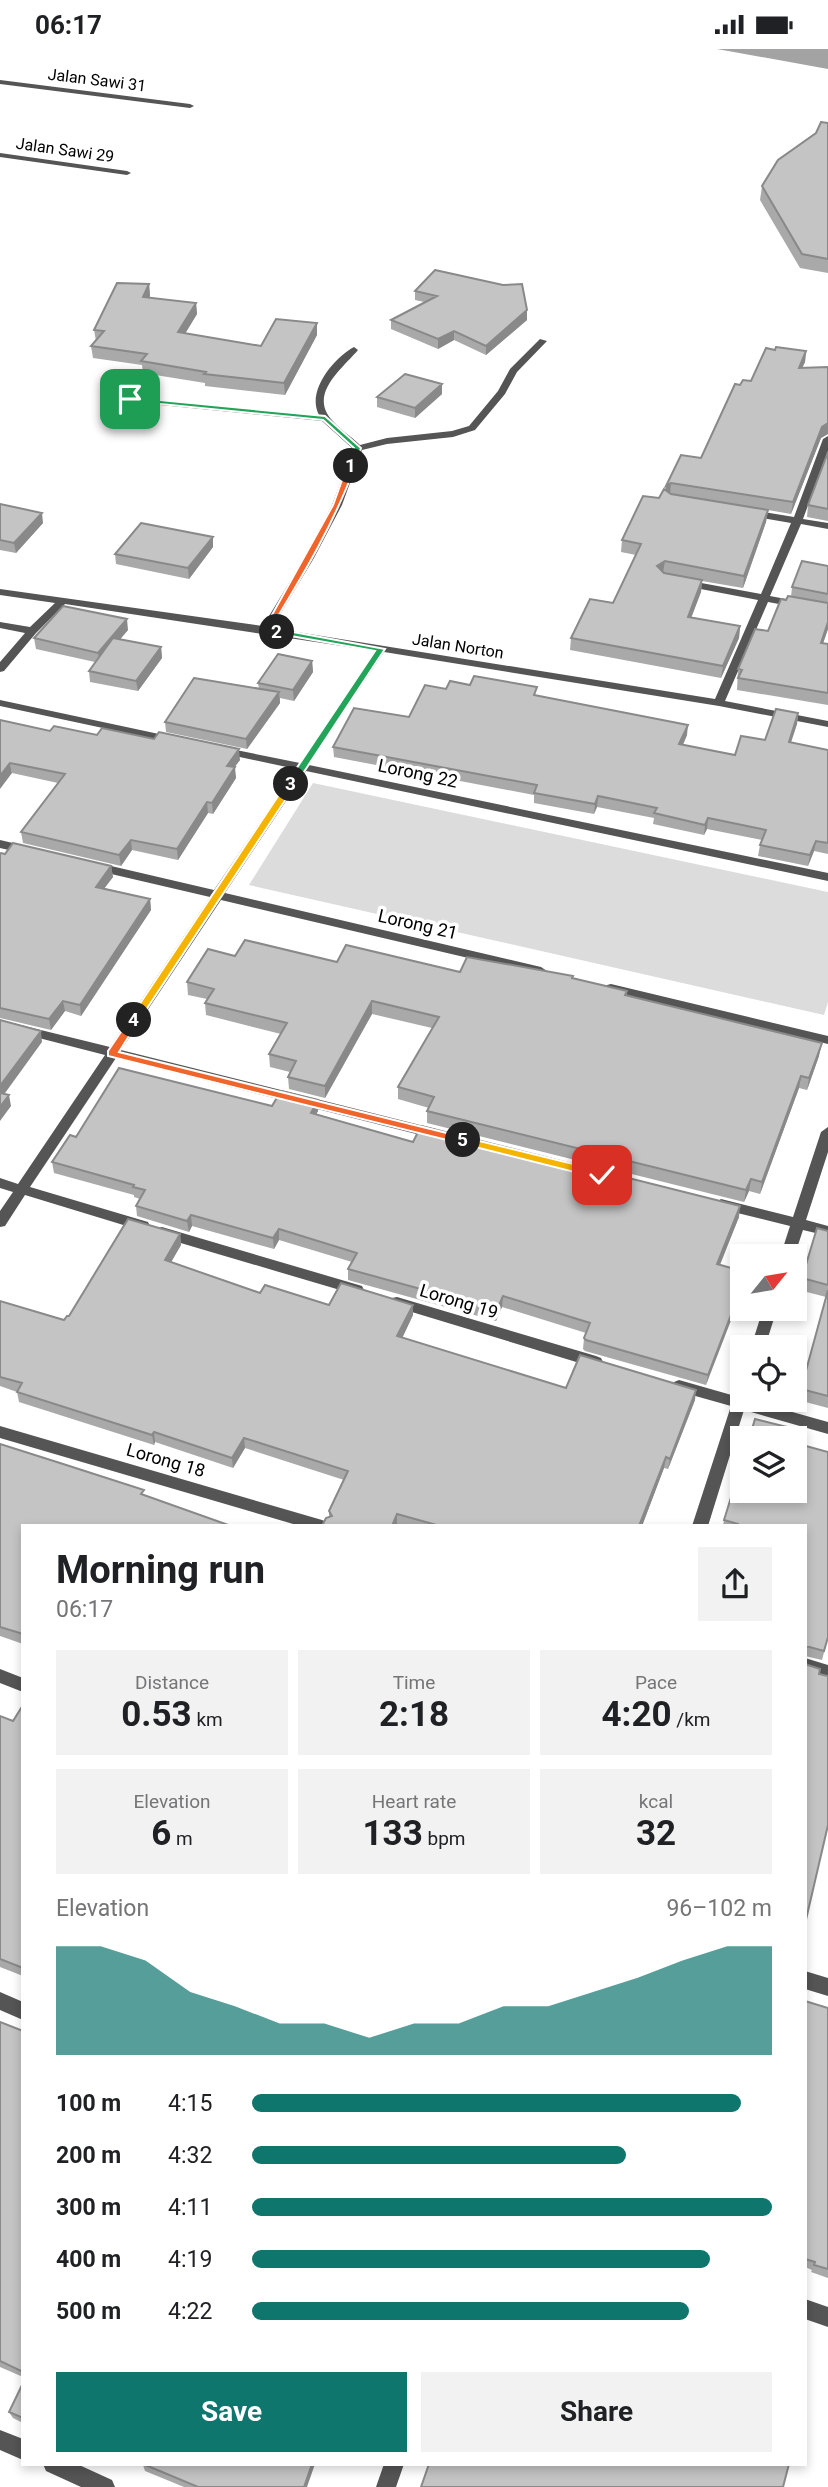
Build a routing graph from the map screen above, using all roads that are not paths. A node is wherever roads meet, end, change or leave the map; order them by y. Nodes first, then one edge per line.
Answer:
1 (0, 82) edge
2 (190, 106) dead end
3 (0, 155) edge
4 (127, 173) dead end
5 (543, 341) dead end
6 (354, 350) dead end
7 (130, 399) dead end
8 (325, 418) junction
9 (828, 439) edge
10 (358, 448) junction
11 (734, 510) edge
12 (797, 521) junction
13 (828, 526) edge
14 (676, 581) edge
15 (0, 591) edge
16 (765, 598) junction
17 (64, 600) junction
18 (828, 610) edge
19 (0, 625) edge
20 (266, 630) junction
21 (32, 631) junction
22 (381, 649) junction
23 (0, 669) edge
24 (0, 703) edge
25 (719, 703) junction
26 (828, 724) edge
27 (184, 742) edge
28 (211, 747) edge
29 (303, 767) junction
30 (0, 844) edge
31 (41, 853) edge
32 (82, 863) edge
33 (828, 877) edge
34 (218, 894) junction
35 (557, 975) edge
36 (597, 985) edge
37 (0, 1024) edge
38 (828, 1040) edge
39 (112, 1053) junction
40 (828, 1132) edge
41 (448, 1137) edge
42 (0, 1183) edge
43 (22, 1190) junction
44 (704, 1200) edge
45 (0, 1222) edge
46 (798, 1224) junction
47 (828, 1231) edge
48 (791, 1244) edge
49 (606, 1365) edge
50 (659, 1381) edge
51 (730, 1397) edge
52 (737, 1412) edge
53 (778, 1412) edge
54 (828, 1428) edge
55 (0, 1432) edge
56 (315, 1524) edge
57 (701, 1524) edge
58 (807, 1666) edge
59 (828, 1672) edge
60 (0, 1676) edge
61 (21, 1684) edge
62 (807, 1981) edge
63 (828, 1987) edge
64 (0, 2001) edge
65 (21, 2010) edge
66 (807, 2310) edge
67 (828, 2317) edge
68 (0, 2440) edge
69 (21, 2449) edge
70 (58, 2466) edge
71 (393, 2466) edge
72 (105, 2487) edge
73 (386, 2487) edge

1 - 2 street, Jalan Sawi 31
3 - 4 street, Jalan Sawi 29
5 - 10 street
6 - 8 street
7 - 8 street
8 - 10 street
9 - 12 street
10 - 20 street
11 - 12 street
12 - 13 street
12 - 16 street
14 - 16 street
15 - 17 street, Jalan Norton
16 - 18 street
16 - 25 street
17 - 20 street, Jalan Norton
17 - 21 street
19 - 21 street
20 - 22 street, Jalan Norton
21 - 23 street
22 - 25 street, Jalan Norton
22 - 29 street
24 - 27 street
25 - 26 street, Jalan Norton
28 - 29 street, Lorong 22
29 - 33 street, Lorong 22
29 - 34 street
30 - 31 street
32 - 34 street, Lorong 21
34 - 35 street, Lorong 21
34 - 39 street
36 - 38 street
37 - 39 street
39 - 41 street
39 - 43 street
40 - 46 street
42 - 43 street, Lorong 19
43 - 45 street
43 - 49 street, Lorong 19
44 - 46 street
46 - 47 street
46 - 48 street
50 - 51 street
52 - 57 street
53 - 54 street
55 - 56 street, Lorong 18
58 - 59 street
60 - 61 street
62 - 63 street
64 - 65 street
66 - 67 street
68 - 69 street
70 - 72 street
71 - 73 street

